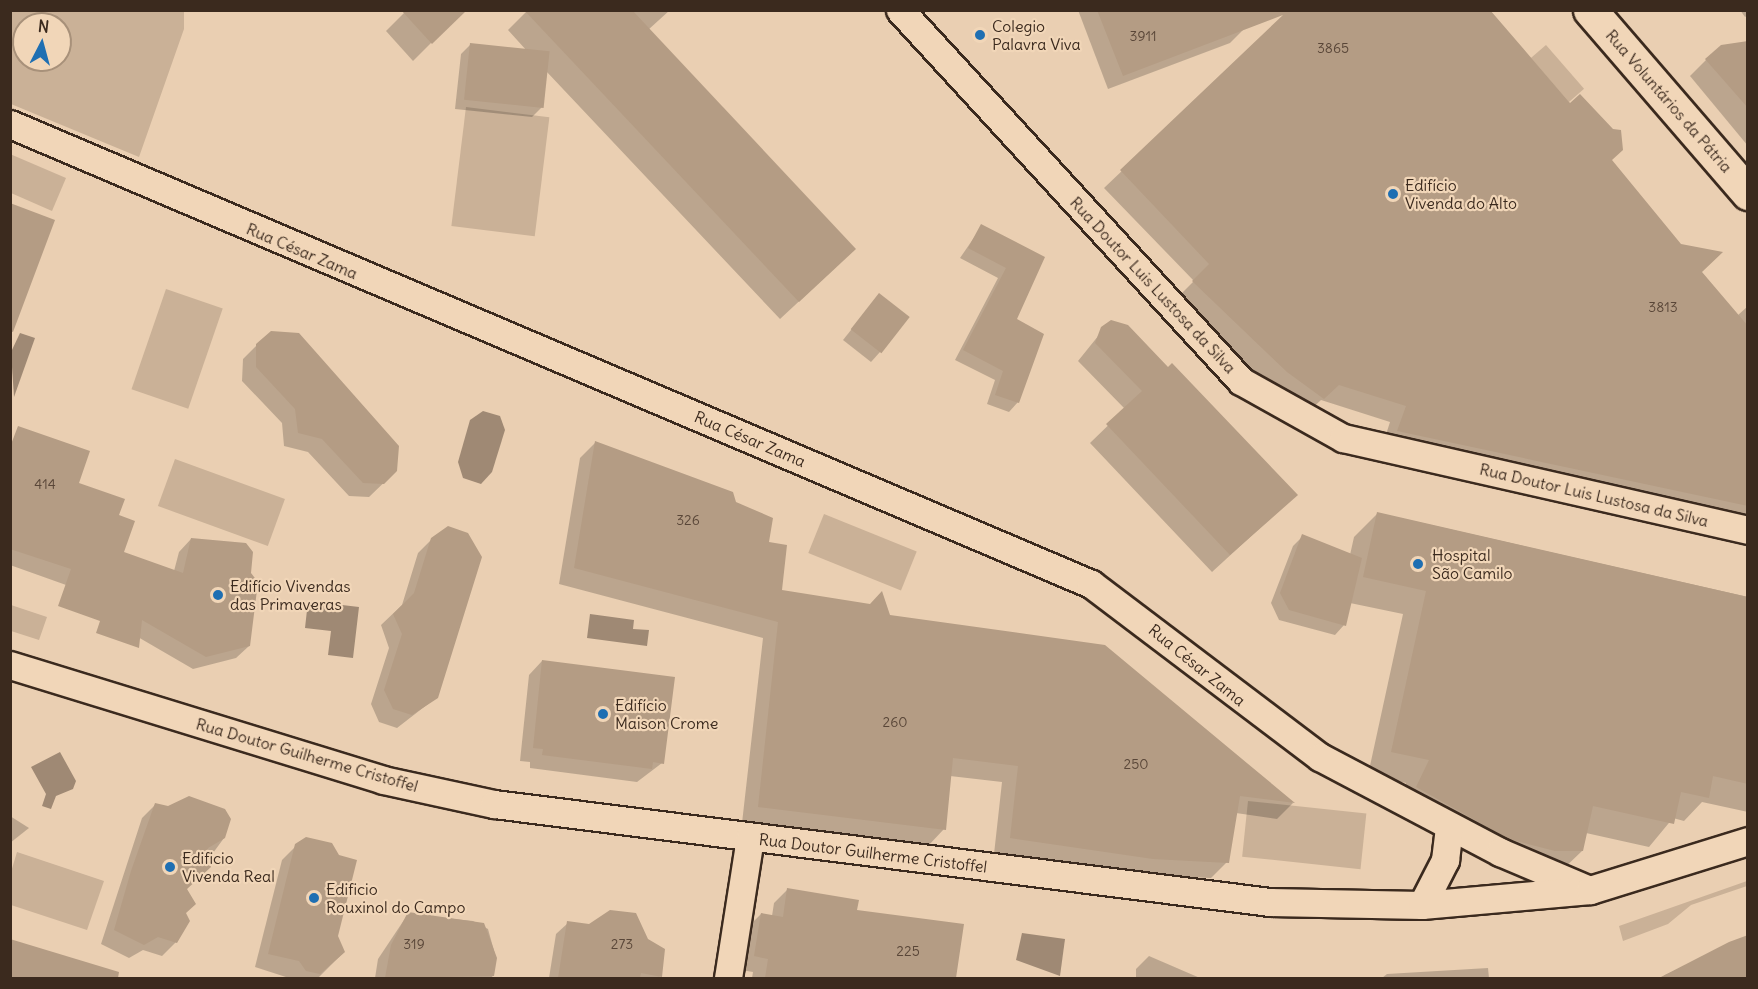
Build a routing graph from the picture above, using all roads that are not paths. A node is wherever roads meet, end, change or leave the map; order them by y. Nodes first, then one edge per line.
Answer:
1 (900, 10) edge
2 (1590, 10) edge
3 (10, 124) edge
4 (1748, 193) edge
5 (1748, 530) edge
6 (10, 665) edge
7 (1449, 827) junction
8 (750, 838) junction
9 (1748, 841) edge
10 (1590, 890) junction
11 (1422, 905) junction
12 (728, 978) edge

1 - 5 street, Rua Doutor Luis Lustosa da Silva
2 - 4 main road, Rua Voluntários da Pátria
3 - 7 street, Rua César Zama
6 - 8 street, Rua Doutor Guilherme Cristoffel
7 - 10 street, Rua César Zama
7 - 11 street
8 - 11 street, Rua Doutor Guilherme Cristoffel
8 - 12 street
9 - 10 street, Rua Doutor Guilherme Cristoffel
10 - 11 street, Rua Doutor Guilherme Cristoffel

